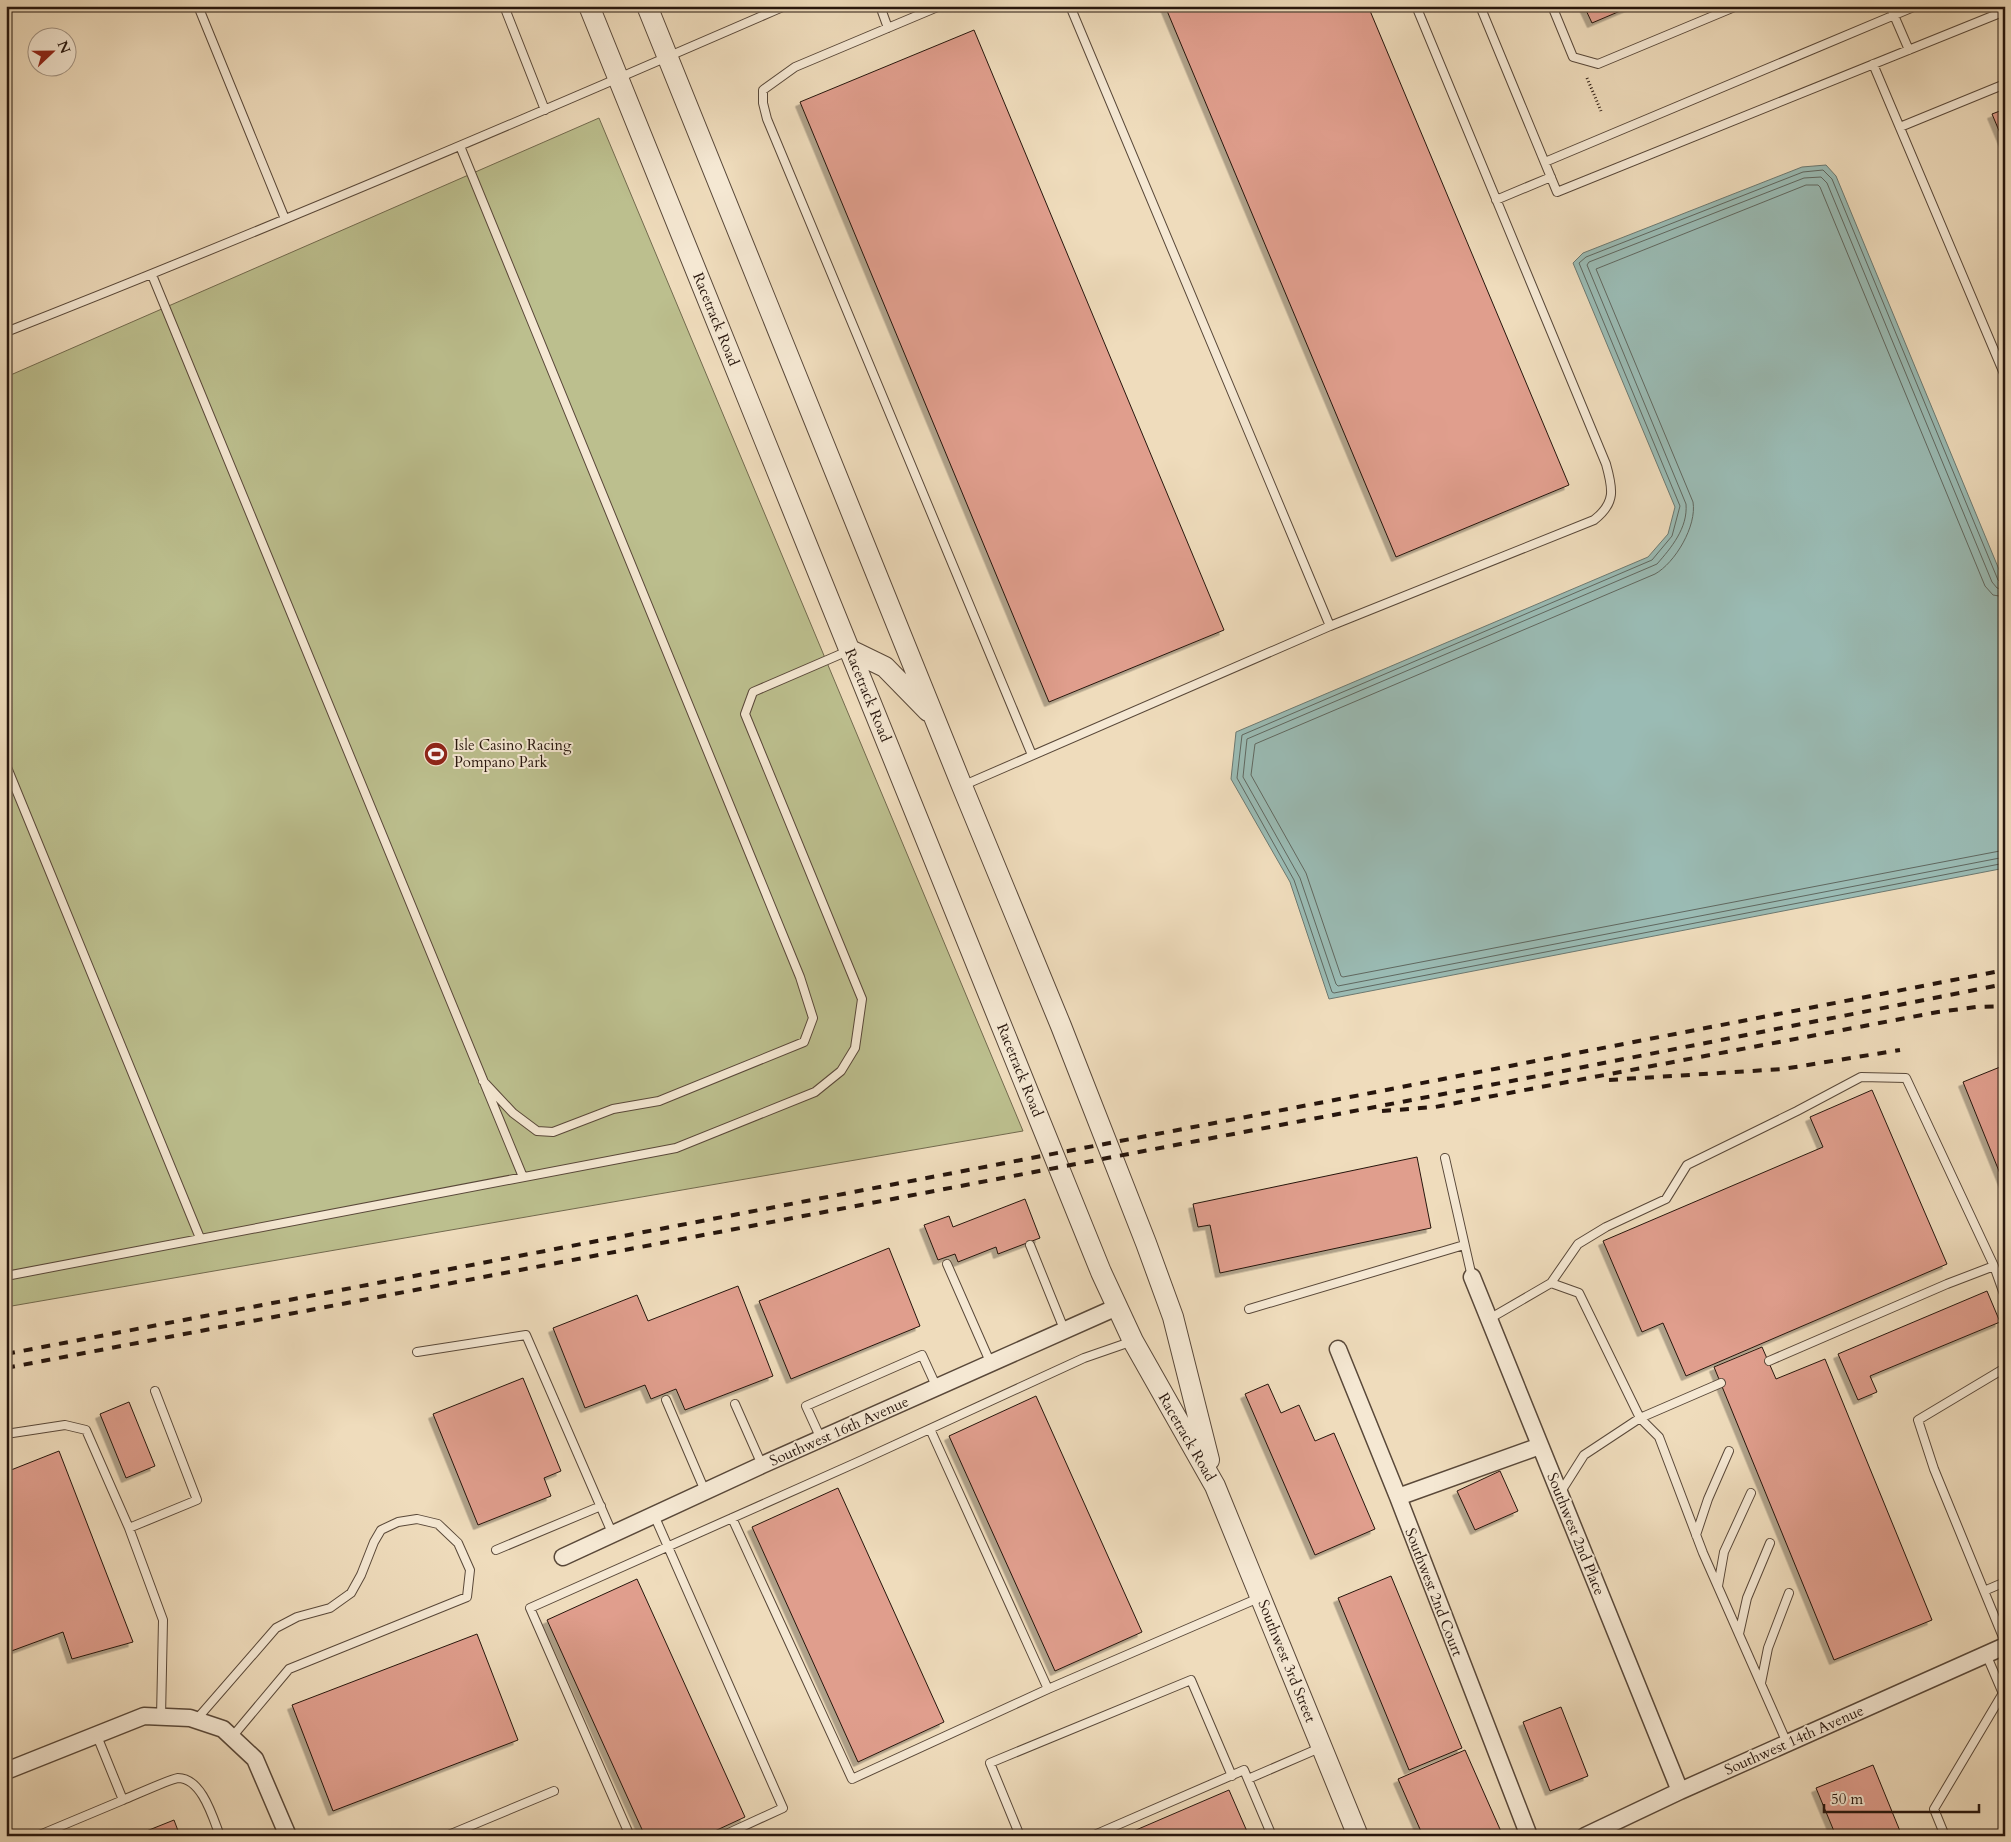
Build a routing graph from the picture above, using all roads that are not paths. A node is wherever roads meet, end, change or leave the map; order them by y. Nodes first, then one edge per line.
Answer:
1 (198, 6) edge
2 (504, 6) edge
3 (589, 6) edge
4 (647, 6) edge
5 (785, 6) edge
6 (880, 6) edge
7 (940, 6) edge
8 (1070, 6) edge
9 (1416, 6) edge
10 (1480, 6) edge
11 (1552, 6) edge
12 (1737, 6) edge
13 (1890, 6) edge
14 (1916, 6) edge
15 (2005, 11) edge
16 (1894, 16) junction
17 (888, 28) junction
18 (1909, 50) junction
19 (668, 57) junction
20 (1873, 64) junction
21 (618, 78) junction
22 (2005, 84) edge
23 (545, 110) junction
24 (1900, 127) junction
25 (460, 146) junction
26 (1545, 162) junction
27 (1551, 177) junction
28 (1496, 200) junction
29 (285, 219) junction
30 (152, 275) junction
31 (6, 332) edge
32 (2005, 376) edge
33 (1330, 626) junction
34 (850, 650) junction
35 (934, 718) junction
36 (1032, 755) junction
37 (6, 765) edge
38 (962, 786) junction
39 (483, 1081) junction
40 (1444, 1158) dead end
41 (523, 1177) junction
42 (200, 1238) junction
43 (1030, 1245) dead end
44 (1464, 1245) junction
45 (946, 1264) dead end
46 (1994, 1266) junction
47 (6, 1276) edge
48 (1472, 1277) joint
49 (1551, 1283) junction
50 (2005, 1297) edge
51 (1117, 1307) junction
52 (1250, 1309) dead end
53 (1489, 1319) junction
54 (1064, 1329) junction
55 (1133, 1340) junction
56 (1338, 1348) dead end
57 (417, 1352) dead end
58 (1768, 1362) dead end
59 (991, 1364) junction
60 (2005, 1368) edge
61 (1721, 1383) dead end
62 (937, 1388) junction
63 (155, 1391) dead end
64 (666, 1400) dead end
65 (735, 1404) dead end
66 (1640, 1418) junction
67 (930, 1429) junction
68 (6, 1434) edge
69 (821, 1439) junction
70 (1540, 1446) junction
71 (1729, 1450) dead end
72 (762, 1465) junction
73 (1216, 1486) junction
74 (705, 1491) junction
75 (1751, 1493) dead end
76 (1559, 1494) junction
77 (1398, 1497) junction
78 (601, 1506) junction
79 (654, 1515) junction
80 (732, 1518) junction
81 (129, 1528) junction
82 (613, 1534) junction
83 (1696, 1535) junction
84 (1770, 1543) dead end
85 (667, 1546) junction
86 (496, 1550) dead end
87 (563, 1557) dead end
88 (2005, 1582) edge
89 (1718, 1586) junction
90 (1984, 1591) junction
91 (1789, 1593) dead end
92 (1261, 1597) junction
93 (1739, 1634) junction
94 (2005, 1642) edge
95 (2005, 1646) edge
96 (1986, 1654) junction
97 (1761, 1683) junction
98 (1048, 1689) junction
99 (2004, 1695) edge
100 (161, 1717) junction
101 (193, 1719) junction
102 (97, 1736) junction
103 (232, 1737) junction
104 (1787, 1743) junction
105 (1322, 1747) junction
106 (6, 1771) edge
107 (1232, 1776) junction
108 (1248, 1780) junction
109 (554, 1791) dead end
110 (1680, 1791) junction
111 (123, 1800) junction
112 (37, 1836) edge
113 (220, 1836) edge
114 (288, 1836) edge
115 (446, 1836) edge
116 (630, 1836) edge
117 (722, 1836) edge
118 (1020, 1836) edge
119 (1092, 1836) edge
120 (1272, 1836) edge
121 (1358, 1836) edge
122 (1529, 1836) edge
123 (1585, 1836) edge
124 (1945, 1836) edge

1 - 29 lane
2 - 23 lane
3 - 21 street, Racetrack Road
4 - 19 street, Racetrack Road
5 - 19 lane
6 - 17 lane
7 - 17 lane
8 - 33 lane
9 - 28 lane
10 - 26 lane
11 - 12 lane
13 - 16 lane
14 - 16 lane
15 - 18 lane
16 - 18 lane
16 - 26 lane
17 - 36 lane
18 - 20 lane
19 - 21 lane
19 - 35 street, Racetrack Road
20 - 24 lane
20 - 27 lane
21 - 23 lane
21 - 34 street, Racetrack Road
22 - 24 lane
23 - 25 lane
24 - 32 lane
25 - 29 lane
25 - 39 lane
26 - 27 lane
27 - 28 lane
28 - 33 lane
29 - 30 lane
30 - 31 lane
30 - 39 lane
33 - 36 lane
34 - 35 street
34 - 41 lane
34 - 51 street, Racetrack Road
35 - 38 street, Racetrack Road
36 - 38 lane
37 - 42 lane
38 - 73 street, Racetrack Road
39 - 41 lane
40 - 44 lane
41 - 42 lane
42 - 47 lane
43 - 54 lane
44 - 48 lane
44 - 52 lane
45 - 59 lane
46 - 49 lane
46 - 50 lane
46 - 58 lane
48 - 53 street, Southwest 2nd Place
49 - 53 lane
49 - 66 lane
51 - 54 street, Southwest 16th Avenue
51 - 55 street, Racetrack Road
53 - 70 street, Southwest 2nd Place
54 - 59 street, Southwest 16th Avenue
55 - 67 lane
55 - 73 street, Racetrack Road
56 - 77 street, Southwest 2nd Court
57 - 78 lane
59 - 62 street, Southwest 16th Avenue
60 - 90 lane
61 - 66 lane
62 - 69 street, Southwest 16th Avenue
62 - 69 lane
63 - 81 lane
64 - 74 lane
65 - 72 lane
66 - 76 lane
66 - 83 lane
67 - 80 lane
67 - 98 lane
68 - 81 lane
69 - 72 street, Southwest 16th Avenue
70 - 76 street, Southwest 2nd Place
70 - 77 street
71 - 83 lane
72 - 74 street, Southwest 16th Avenue
73 - 92 street, Southwest 3rd Street
74 - 79 street, Southwest 16th Avenue
75 - 89 lane
76 - 110 street, Southwest 2nd Place
77 - 122 street, Southwest 2nd Court
78 - 82 lane
78 - 86 lane
79 - 82 street, Southwest 16th Avenue
79 - 85 lane
80 - 85 lane
80 - 98 lane
81 - 100 lane
82 - 87 street, Southwest 16th Avenue
83 - 89 lane
84 - 93 lane
85 - 116 lane
85 - 117 lane
88 - 90 lane
89 - 93 lane
90 - 94 lane
91 - 97 lane
92 - 98 lane
92 - 105 street, Southwest 3rd Street
93 - 97 lane
95 - 96 street, Southwest 14th Avenue
96 - 99 lane
96 - 104 street, Southwest 14th Avenue
97 - 104 lane
99 - 124 lane
100 - 101 street
100 - 102 street
101 - 103 street
101 - 103 lane
102 - 106 street
102 - 111 lane
103 - 114 street
104 - 110 street, Southwest 14th Avenue
105 - 108 lane
105 - 121 street, Southwest 3rd Street
107 - 108 lane
107 - 118 lane
107 - 119 lane
108 - 120 lane
109 - 115 lane
110 - 123 street, Southwest 14th Avenue
111 - 112 lane
111 - 113 lane

